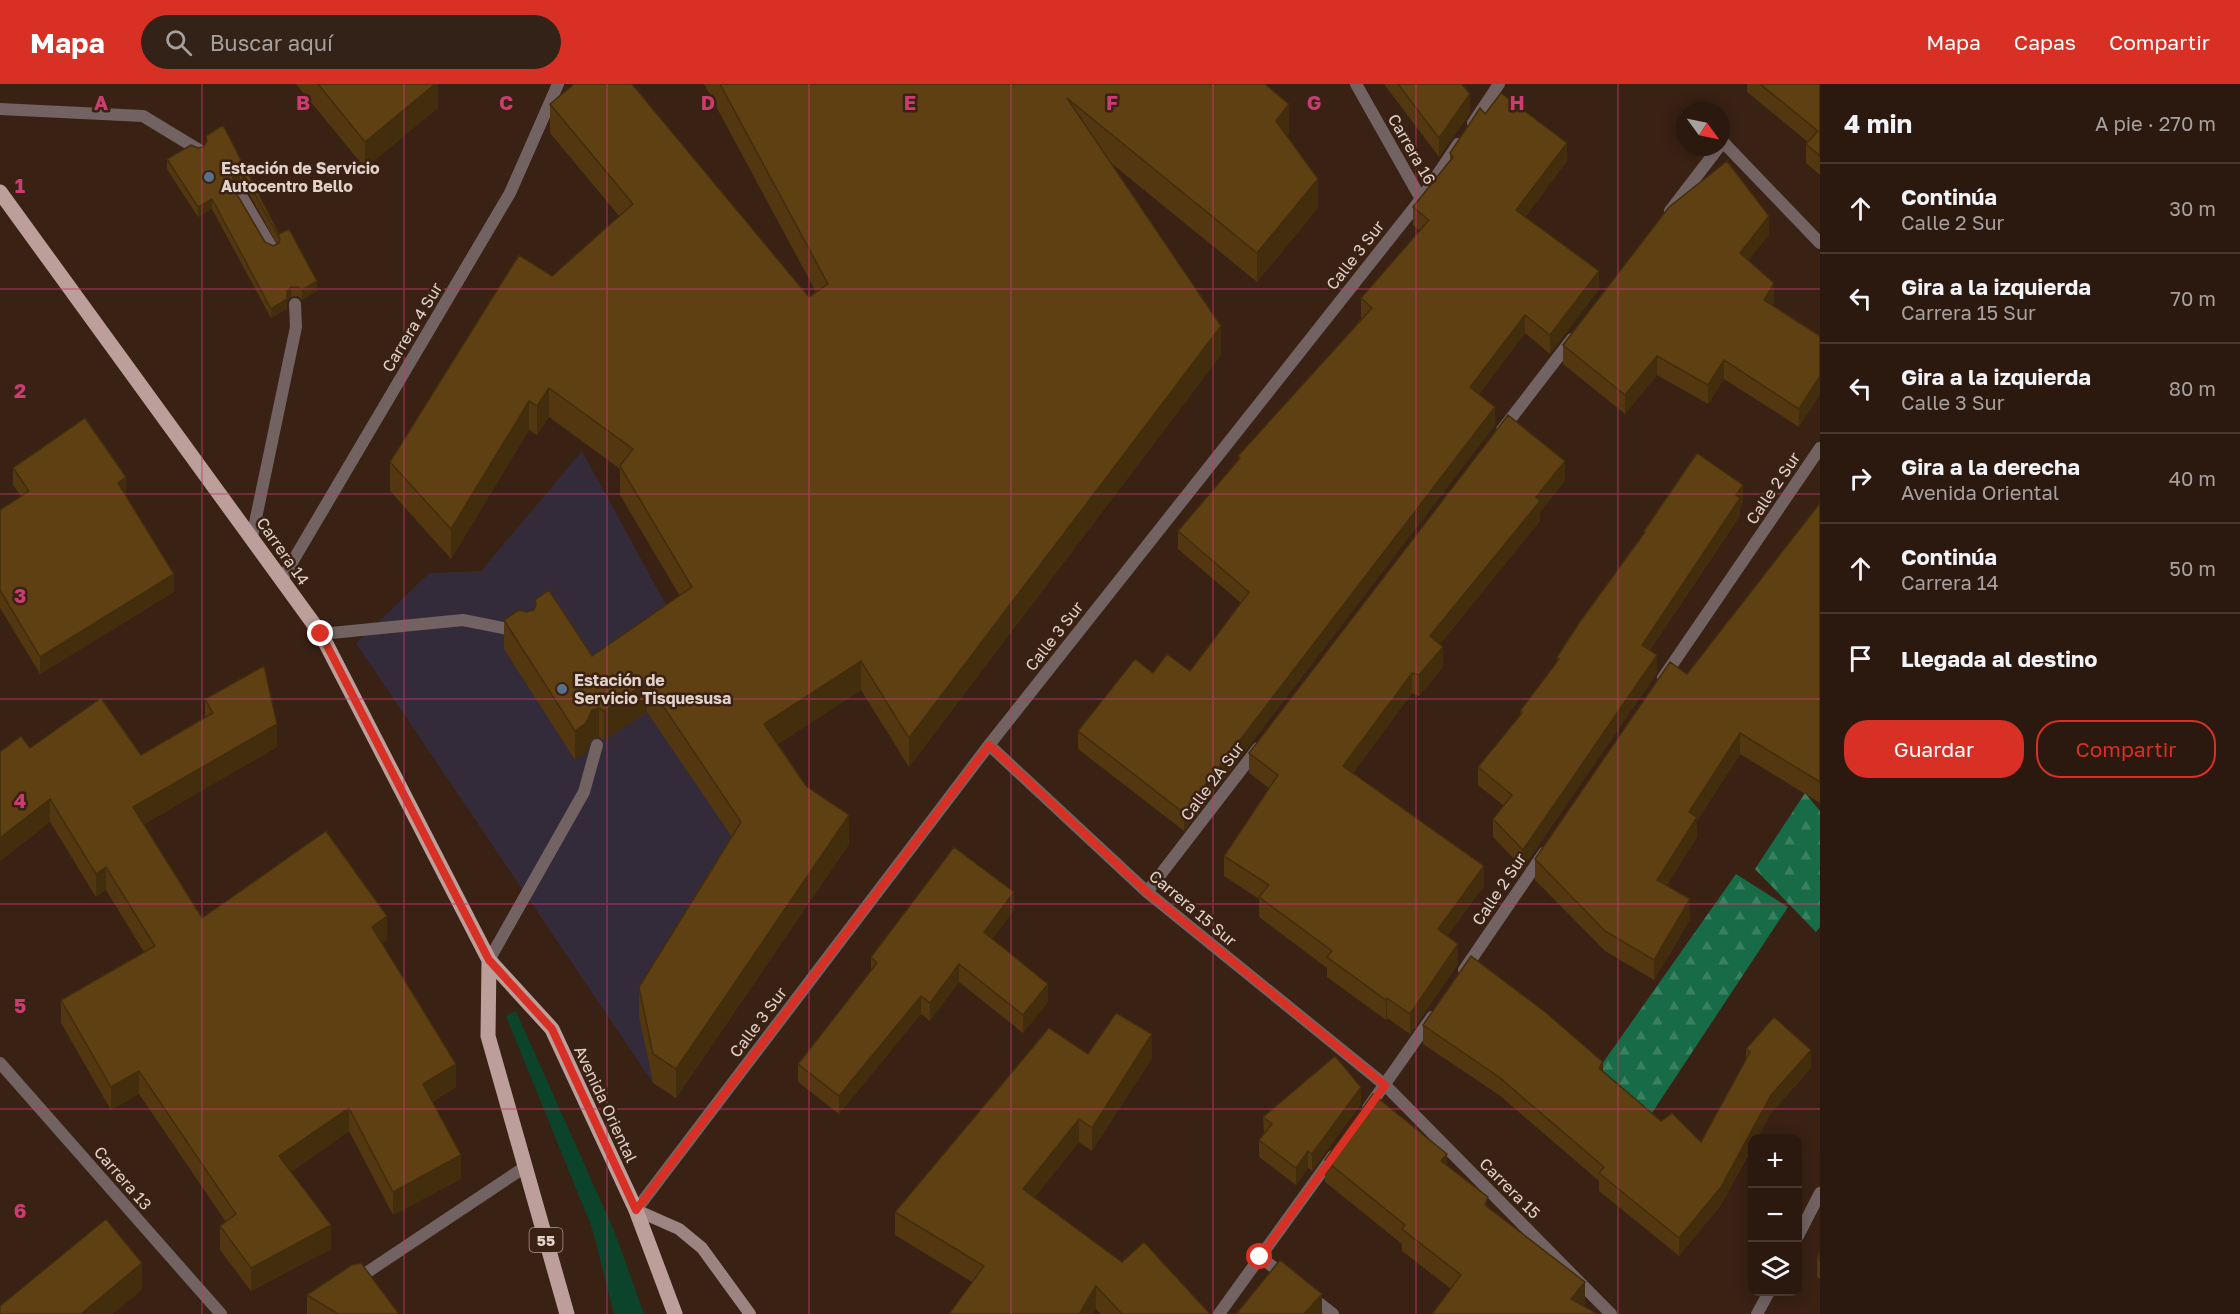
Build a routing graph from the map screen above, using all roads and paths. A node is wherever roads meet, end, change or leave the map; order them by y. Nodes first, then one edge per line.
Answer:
1 (558, 84) edge
2 (1356, 84) edge
3 (1499, 84) edge
4 (0, 109) edge
5 (199, 150) edge
6 (1730, 153) edge
7 (1712, 156) edge
8 (0, 192) edge
9 (238, 192) edge
10 (1421, 199) junction
11 (1661, 222) edge
12 (1820, 243) edge
13 (272, 248) edge
14 (295, 304) dead end
15 (1581, 326) edge
16 (1495, 440) edge
17 (1820, 448) edge
18 (252, 537) junction
19 (281, 581) junction
20 (528, 633) edge
21 (321, 634) junction
22 (1659, 684) edge
23 (1263, 741) edge
24 (597, 745) edge
25 (989, 745) junction
26 (1552, 840) edge
27 (1147, 892) junction
28 (489, 960) junction
29 (1459, 977) edge
30 (1439, 1007) edge
31 (0, 1064) edge
32 (1385, 1085) junction
33 (1364, 1114) edge
34 (1344, 1142) edge
35 (525, 1167) junction
36 (1820, 1193) edge
37 (636, 1210) junction
38 (1802, 1227) edge
39 (1260, 1257) junction
40 (342, 1288) edge
41 (1767, 1296) edge
42 (221, 1314) edge
43 (567, 1314) edge
44 (675, 1314) edge
45 (750, 1314) edge
46 (1219, 1314) edge
47 (1333, 1314) edge
48 (1611, 1314) edge
49 (1757, 1314) edge

1 - 19 street, Carrera 4 Sur
2 - 10 street, Carrera 16
3 - 10 street, Calle 3 Sur
4 - 5 street
6 - 12 street
7 - 11 street
8 - 18 main road, Carrera 14
9 - 13 street
10 - 25 street, Calle 3 Sur
14 - 18 street
15 - 16 street
17 - 22 street, Calle 2 Sur
18 - 19 main road, Carrera 14
19 - 21 main road, Carrera 14
20 - 21 street
21 - 28 main road, Carrera 14
23 - 27 street, Calle 2A Sur
24 - 28 street
25 - 27 street, Carrera 15 Sur
25 - 37 street, Calle 3 Sur
26 - 29 street, Calle 2 Sur
27 - 32 street, Carrera 15 Sur
28 - 35 main road
28 - 37 main road, Avenida Oriental
30 - 32 street
31 - 42 street, Carrera 13
32 - 33 street
32 - 48 street, Carrera 15
34 - 39 street
35 - 40 street
35 - 43 main road, 55
36 - 38 street
37 - 44 main road, Avenida Oriental
37 - 45 street
39 - 46 street
39 - 47 street
41 - 49 street

